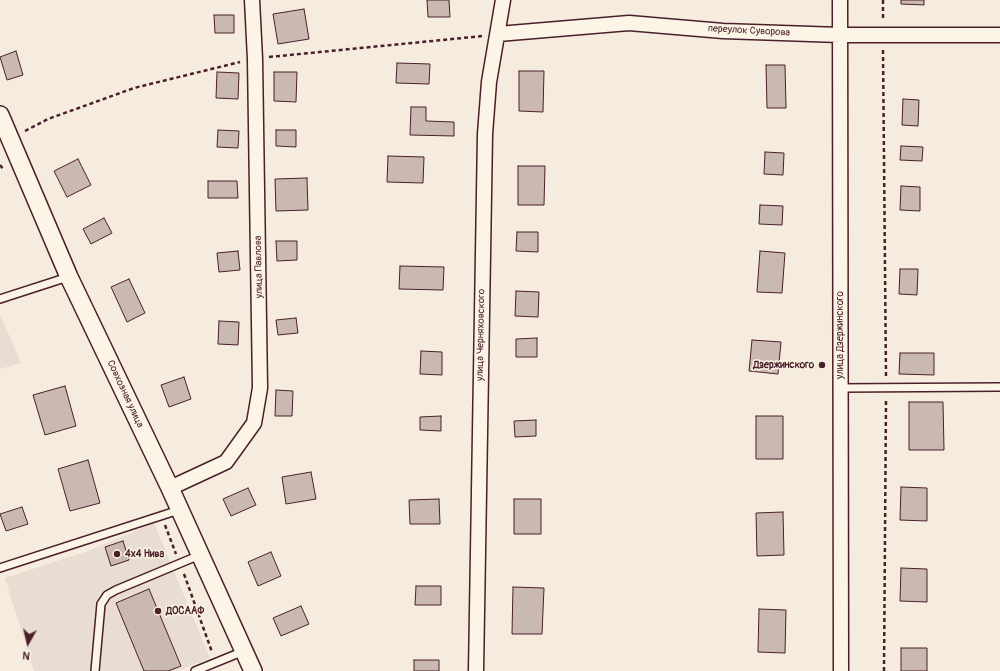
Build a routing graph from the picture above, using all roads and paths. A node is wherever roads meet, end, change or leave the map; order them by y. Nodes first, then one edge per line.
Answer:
1 (252, 0) edge
2 (503, 0) edge
3 (840, 0) edge
4 (883, 0) edge
5 (498, 34) junction
6 (840, 35) junction
7 (883, 35) junction
8 (1000, 35) edge
9 (0, 115) edge
10 (70, 277) junction
11 (0, 299) edge
12 (1000, 387) edge
13 (840, 388) junction
14 (886, 388) junction
15 (170, 488) junction
16 (179, 510) junction
17 (200, 555) junction
18 (0, 568) edge
19 (245, 651) junction
20 (95, 671) edge
21 (195, 671) edge
22 (253, 671) edge
23 (476, 671) edge
24 (840, 671) edge
25 (884, 671) edge

1 - 15 street, улица Павлова
2 - 5 street, улица Черняховского
3 - 6 street, улица Дзержинского
4 - 7 path
5 - 6 street, переулок Суворова
5 - 23 street, улица Черняховского
6 - 7 street, переулок Суворова
6 - 13 street, улица Дзержинского
7 - 8 street, переулок Суворова
7 - 14 path
9 - 10 street, Совхозная улица
10 - 11 lane
10 - 15 street, Совхозная улица
12 - 14 lane
13 - 14 lane
13 - 24 street, улица Дзержинского
14 - 25 path
15 - 16 street, Совхозная улица
16 - 17 street, Совхозная улица
16 - 18 lane
17 - 19 street, Совхозная улица
17 - 20 lane
19 - 21 lane
19 - 22 street, Совхозная улица

